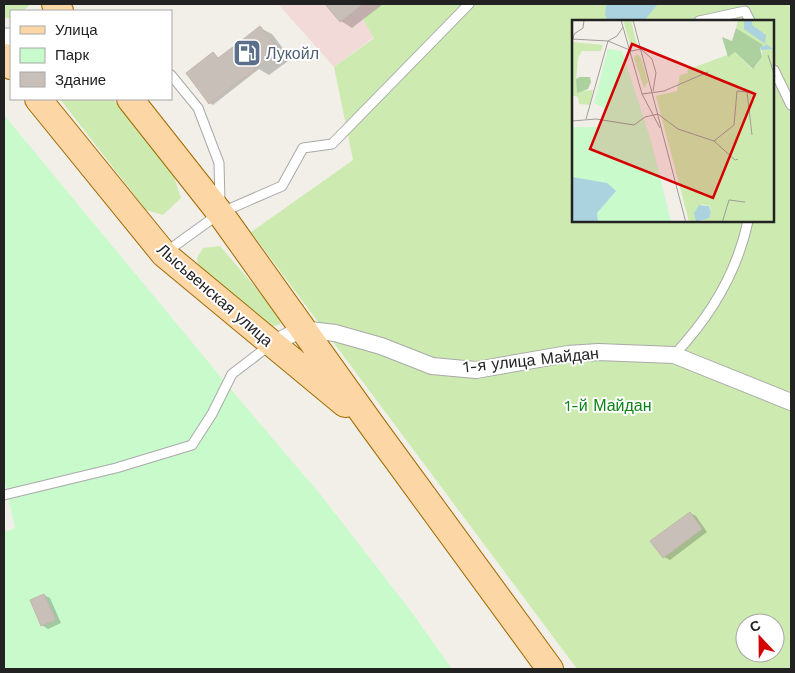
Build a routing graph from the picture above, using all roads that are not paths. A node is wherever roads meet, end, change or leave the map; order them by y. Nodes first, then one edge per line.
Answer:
1 (469, 4) edge
2 (704, 20) edge
3 (750, 20) edge
4 (775, 72) edge
5 (172, 76) edge
6 (39, 100) edge
7 (131, 100) edge
8 (791, 105) edge
9 (220, 213) junction
10 (748, 222) edge
11 (164, 254) junction
12 (302, 329) junction
13 (272, 344) junction
14 (674, 355) junction
15 (791, 402) edge
16 (373, 427) junction
17 (4, 495) edge
18 (550, 669) edge

1 - 9 lane
2 - 3 lane
4 - 8 lane
5 - 9 lane
6 - 11 main road, Лысьвенская улица
7 - 9 main road, Лысьвенская улица
9 - 11 lane
9 - 12 main road, Лысьвенская улица
10 - 14 lane
11 - 13 main road, Лысьвенская улица
12 - 13 street
12 - 14 street, 1-я улица Майдан
12 - 16 main road, Лысьвенская улица
13 - 16 main road, Лысьвенская улица
13 - 17 lane
14 - 15 street, 1-я улица Майдан
16 - 18 main road, Лысьвенская улица

